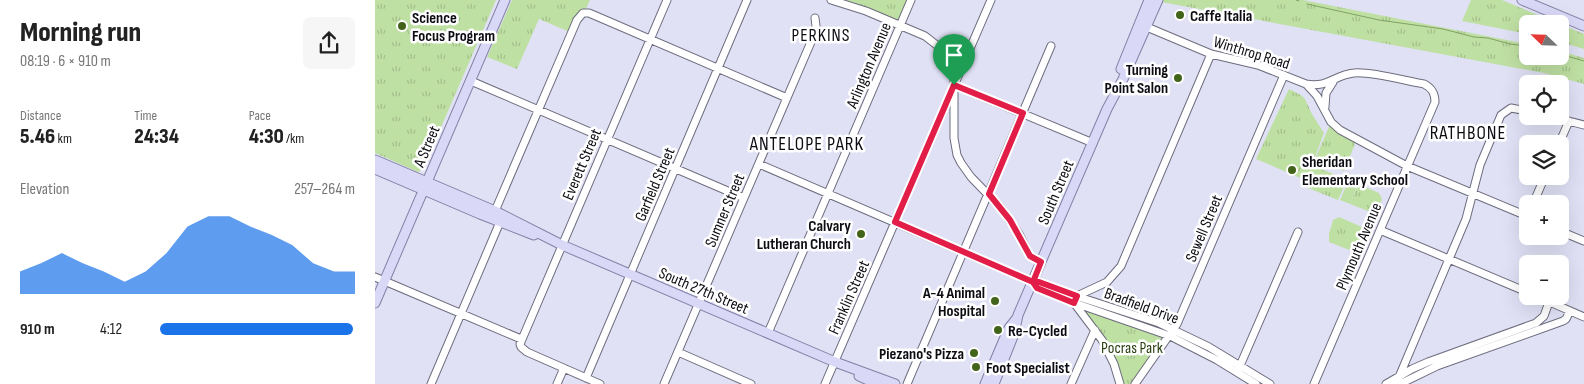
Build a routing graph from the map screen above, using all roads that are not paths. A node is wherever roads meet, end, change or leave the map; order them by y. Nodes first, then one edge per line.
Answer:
1 (505, 0) edge
2 (667, 0) edge
3 (747, 0) edge
4 (831, 0) edge
5 (911, 0) edge
6 (991, 0) edge
7 (1149, 0) edge
8 (1158, 0) edge
9 (1522, 0) edge
10 (815, 18) dead end
11 (900, 25) junction
12 (1143, 26) junction
13 (1584, 26) edge
14 (649, 39) junction
15 (1051, 46) dead end
16 (1211, 54) junction
17 (719, 69) junction
18 (1284, 75) junction
19 (471, 81) junction
20 (1334, 81) junction
21 (1306, 84) junction
22 (954, 85) junction
23 (787, 98) junction
24 (539, 110) junction
25 (1519, 110) edge
26 (1326, 112) junction
27 (1023, 113) junction
28 (1569, 121) edge
29 (1584, 125) edge
30 (607, 139) junction
31 (1093, 143) junction
32 (375, 160) edge
33 (759, 164) junction
34 (1407, 166) junction
35 (375, 169) edge
36 (676, 169) junction
37 (425, 186) junction
38 (1472, 193) junction
39 (828, 194) junction
40 (989, 194) junction
41 (744, 198) junction
42 (495, 211) junction
43 (1519, 213) edge
44 (500, 222) junction
45 (895, 222) junction
46 (1380, 230) junction
47 (1297, 232) dead end
48 (1569, 235) edge
49 (1584, 241) edge
50 (562, 245) junction
51 (963, 252) junction
52 (1449, 259) junction
53 (1041, 262) junction
54 (630, 274) junction
55 (375, 277) edge
56 (385, 281) junction
57 (1033, 282) junction
58 (1519, 289) edge
59 (1075, 300) junction
60 (375, 303) edge
61 (699, 304) junction
62 (1548, 305) edge
63 (1556, 305) edge
64 (1570, 311) junction
65 (461, 313) junction
66 (1018, 316) junction
67 (1584, 316) edge
68 (1095, 330) junction
69 (768, 333) junction
70 (1172, 333) junction
71 (521, 339) junction
72 (678, 352) junction
73 (835, 362) junction
74 (564, 368) junction
75 (1239, 370) junction
76 (586, 378) junction
77 (1399, 380) edge
78 (431, 384) edge
79 (557, 384) edge
80 (600, 384) edge
81 (664, 384) edge
82 (751, 384) edge
83 (825, 384) edge
84 (877, 384) edge
85 (895, 384) edge
86 (907, 384) edge
87 (985, 384) edge
88 (994, 384) edge
89 (1071, 384) edge
90 (1120, 384) edge
91 (1135, 384) edge
92 (1256, 384) edge
93 (1270, 384) edge
94 (1314, 384) edge
95 (1386, 384) edge
96 (1396, 384) edge

1 - 19 main road, A Street
2 - 14 street, Everett Street
3 - 17 street, Garfield Street
4 - 11 street
5 - 11 street, Arlington Avenue
6 - 22 street, Franklin Street
7 - 12 main road, South Street
8 - 12 main road, South Street
9 - 13 main road
10 - 23 street, Sumner Street
11 - 22 street
11 - 39 street, Arlington Avenue
12 - 16 street, Winthrop Road
12 - 31 main road, South Street
14 - 17 street
14 - 24 street
14 - 30 street, Everett Street
15 - 27 street
16 - 18 street, Winthrop Road
16 - 59 street
17 - 23 street
17 - 36 street, Garfield Street
18 - 21 street, Winthrop Road
18 - 70 street, Sewell Street
19 - 24 street
19 - 37 main road, A Street
20 - 21 street
20 - 26 street
20 - 34 street, Plymouth Avenue
21 - 26 street, Winthrop Road
22 - 27 street
22 - 40 street
22 - 45 street, Franklin Street
23 - 33 street, Sumner Street
24 - 30 street
24 - 42 street
25 - 38 street
26 - 34 street, Winthrop Road
27 - 31 street
27 - 40 street
28 - 29 street
30 - 36 street
30 - 50 street, Everett Street
31 - 53 main road, South Street
32 - 37 main road, South 27th Street
33 - 39 street, Bradfield Drive
33 - 41 street, Sumner Street
34 - 38 street, Winthrop Road
34 - 46 street, Plymouth Avenue
35 - 37 main road, South 27th Street
36 - 41 street
36 - 54 street, Garfield Street
37 - 42 main road, South 27th Street
37 - 44 main road, South 27th Street
37 - 56 main road, A Street
38 - 43 street, Winthrop Road
38 - 52 street
39 - 45 street, Bradfield Drive
39 - 69 street, Arlington Avenue
40 - 51 street
40 - 53 street
41 - 61 street, Sumner Street
42 - 50 main road, South 27th Street
44 - 50 main road, South 27th Street
44 - 65 street
45 - 51 street, Bradfield Drive
45 - 73 street, Franklin Street
46 - 52 street
46 - 94 street, Plymouth Avenue
47 - 75 street
48 - 49 street
50 - 54 main road, South 27th Street
50 - 71 street, Everett Street
51 - 57 street, Bradfield Drive
51 - 86 street
52 - 58 street
52 - 77 street
53 - 57 main road, South Street
54 - 61 main road, South 27th Street
54 - 76 street, Garfield Street
55 - 56 street
56 - 60 main road, A Street
56 - 65 street
57 - 59 street, Bradfield Drive
57 - 66 main road, South Street
59 - 68 street
59 - 70 street, Bradfield Drive
61 - 69 main road, South 27th Street
61 - 72 street, Sumner Street
62 - 77 street
63 - 64 street
64 - 67 street
64 - 77 street
65 - 71 street
65 - 78 street
66 - 87 main road, South Street
66 - 88 main road, South Street
68 - 89 street
68 - 90 street
69 - 73 main road, South 27th Street
70 - 75 street, Bradfield Drive
70 - 91 street, Sewell Street
71 - 74 street
72 - 81 street, Sumner Street
72 - 82 street
73 - 83 street, Franklin Street
73 - 84 main road, South 27th Street
73 - 85 main road, South 27th Street
74 - 76 street
74 - 79 street
75 - 92 street, Bradfield Drive
75 - 93 street, Bradfield Drive
76 - 80 street
77 - 95 street
77 - 96 street

